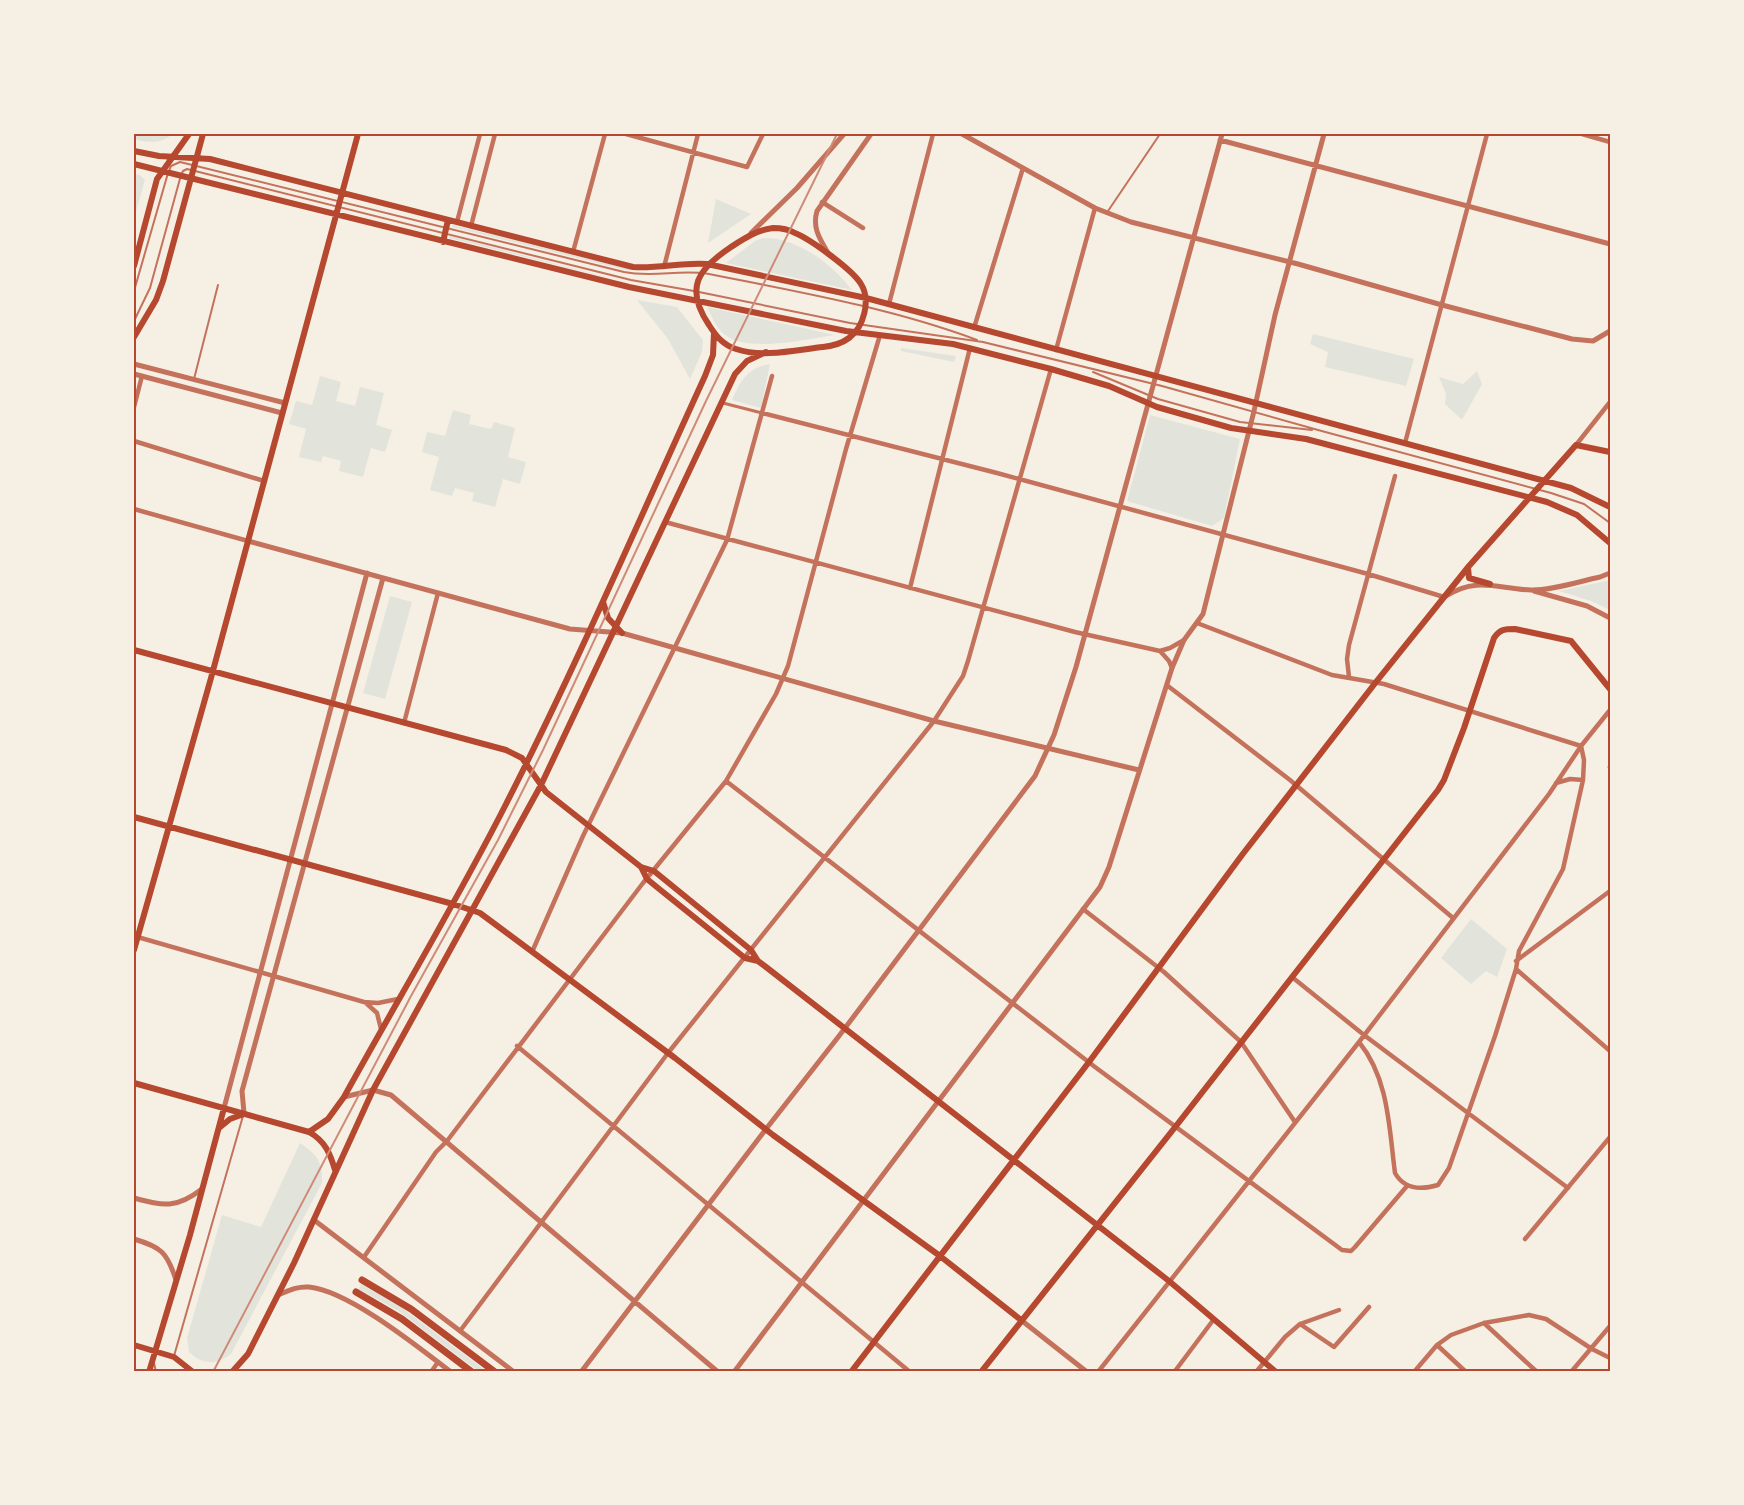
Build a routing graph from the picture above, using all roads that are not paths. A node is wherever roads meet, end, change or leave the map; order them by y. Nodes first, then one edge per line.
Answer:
1 (189, 134) edge
2 (203, 134) edge
3 (358, 134) edge
4 (480, 134) edge
5 (495, 134) edge
6 (605, 134) edge
7 (626, 134) edge
8 (698, 134) edge
9 (763, 134) edge
10 (844, 134) edge
11 (871, 134) edge
12 (933, 134) edge
13 (962, 134) edge
14 (1160, 134) edge
15 (1324, 134) edge
16 (1487, 134) edge
17 (1582, 134) edge
18 (1221, 137) edge
19 (1611, 142) edge
20 (134, 151) edge
21 (693, 152) junction
22 (172, 157) junction
23 (196, 158) junction
24 (134, 164) edge
25 (1316, 165) junction
26 (194, 168) junction
27 (1023, 168) junction
28 (164, 172) junction
29 (180, 176) junction
30 (190, 179) junction
31 (341, 193) junction
32 (822, 202) junction
33 (338, 204) junction
34 (1468, 205) junction
35 (1095, 208) junction
36 (1107, 213) junction
37 (335, 215) junction
38 (448, 220) junction
39 (457, 222) junction
40 (471, 226) junction
41 (863, 228) dead end
42 (445, 231) junction
43 (749, 235) junction
44 (1193, 237) junction
45 (134, 241) edge
46 (442, 242) junction
47 (1611, 244) edge
48 (573, 252) junction
49 (138, 253) junction
50 (830, 257) junction
51 (1289, 263) junction
52 (707, 264) junction
53 (134, 266) edge
54 (664, 267) junction
55 (701, 273) junction
56 (218, 285) dead end
57 (134, 291) edge
58 (696, 291) junction
59 (866, 298) junction
60 (697, 300) junction
61 (889, 304) junction
62 (1442, 305) junction
63 (865, 308) junction
64 (134, 321) edge
65 (860, 325) junction
66 (974, 328) junction
67 (1611, 331) edge
68 (714, 333) junction
69 (855, 333) junction
70 (880, 335) junction
71 (134, 337) edge
72 (983, 342) junction
73 (970, 348) junction
74 (1056, 350) junction
75 (766, 352) junction
76 (134, 364) edge
77 (1051, 369) junction
78 (1085, 369) junction
79 (134, 374) edge
80 (142, 376) junction
81 (771, 376) dead end
82 (1155, 376) junction
83 (194, 379) junction
84 (1153, 384) junction
85 (1150, 395) junction
86 (1611, 402) edge
87 (285, 403) junction
88 (721, 403) junction
89 (1255, 403) junction
90 (1148, 404) junction
91 (134, 406) edge
92 (1254, 411) junction
93 (282, 412) junction
94 (762, 412) junction
95 (1251, 423) junction
96 (1318, 430) junction
97 (1249, 431) junction
98 (851, 435) junction
99 (134, 441) edge
100 (1405, 443) junction
101 (1576, 445) junction
102 (1611, 452) edge
103 (942, 458) junction
104 (1395, 476) dead end
105 (1019, 479) junction
106 (264, 481) junction
107 (1120, 506) junction
108 (1611, 507) edge
109 (134, 509) edge
110 (665, 522) junction
111 (1611, 523) edge
112 (1223, 534) junction
113 (727, 540) junction
114 (248, 541) junction
115 (1611, 543) edge
116 (815, 563) junction
117 (1469, 566) junction
118 (367, 573) junction
119 (1611, 573) edge
120 (1368, 574) junction
121 (382, 578) junction
122 (1490, 584) junction
123 (910, 588) junction
124 (1533, 590) junction
125 (438, 593) junction
126 (1444, 597) junction
127 (603, 598) junction
128 (983, 608) junction
129 (1611, 618) edge
130 (1197, 622) junction
131 (588, 631) junction
132 (618, 631) junction
133 (1085, 634) junction
134 (1184, 639) junction
135 (676, 648) junction
136 (134, 650) edge
137 (1160, 651) junction
138 (1172, 668) junction
139 (213, 672) junction
140 (1348, 677) junction
141 (784, 679) junction
142 (1376, 682) junction
143 (1168, 686) junction
144 (1611, 689) edge
145 (331, 704) junction
146 (347, 708) junction
147 (1611, 710) edge
148 (1469, 711) junction
149 (1611, 720) edge
150 (934, 721) junction
151 (404, 723) junction
152 (1600, 724) junction
153 (1581, 746) junction
154 (1047, 748) junction
155 (526, 762) junction
156 (1139, 770) junction
157 (1583, 780) junction
158 (726, 781) junction
159 (1556, 783) junction
160 (541, 785) junction
161 (1296, 786) junction
162 (134, 817) edge
163 (588, 825) junction
164 (169, 827) junction
165 (825, 858) junction
166 (289, 860) junction
167 (1383, 861) junction
168 (305, 864) junction
169 (641, 867) junction
170 (654, 871) junction
171 (647, 879) junction
172 (1611, 891) edge
173 (453, 904) junction
174 (1083, 909) junction
175 (473, 910) junction
176 (1453, 918) junction
177 (919, 930) junction
178 (135, 937) edge
179 (134, 950) edge
180 (751, 950) junction
181 (532, 952) junction
182 (745, 958) junction
183 (758, 961) junction
184 (1516, 961) junction
185 (1159, 968) junction
186 (1516, 969) junction
187 (259, 972) junction
188 (274, 976) junction
189 (1292, 977) junction
190 (570, 980) junction
191 (398, 999) junction
192 (364, 1002) junction
193 (1013, 1002) junction
194 (845, 1028) junction
195 (381, 1029) junction
196 (1364, 1035) junction
197 (1241, 1042) junction
198 (1359, 1042) junction
199 (517, 1046) junction
200 (1611, 1051) edge
201 (668, 1053) junction
202 (1089, 1062) junction
203 (134, 1083) edge
204 (373, 1090) junction
205 (344, 1097) junction
206 (939, 1102) junction
207 (224, 1108) junction
208 (1468, 1112) junction
209 (244, 1113) junction
210 (1295, 1122) junction
211 (614, 1125) junction
212 (1176, 1126) junction
213 (218, 1129) junction
214 (766, 1129) junction
215 (309, 1131) junction
216 (1611, 1137) edge
217 (447, 1141) junction
218 (1013, 1160) junction
219 (336, 1171) junction
220 (1249, 1181) junction
221 (1407, 1186) junction
222 (1568, 1188) junction
223 (202, 1189) junction
224 (134, 1198) edge
225 (864, 1200) junction
226 (708, 1204) junction
227 (314, 1220) junction
228 (542, 1221) junction
229 (1097, 1225) junction
230 (134, 1239) edge
231 (1525, 1239) dead end
232 (940, 1256) junction
233 (364, 1257) junction
234 (176, 1280) junction
235 (362, 1280) dead end
236 (1169, 1281) junction
237 (802, 1282) junction
238 (356, 1292) dead end
239 (278, 1295) junction
240 (635, 1300) junction
241 (1369, 1307) dead end
242 (1339, 1310) dead end
243 (1214, 1319) junction
244 (1022, 1320) junction
245 (1484, 1323) junction
246 (1300, 1324) junction
247 (1611, 1326) edge
248 (460, 1331) junction
249 (874, 1342) junction
250 (134, 1345) edge
251 (1437, 1346) junction
252 (1592, 1349) junction
253 (154, 1354) junction
254 (174, 1357) junction
255 (1611, 1358) edge
256 (438, 1362) junction
257 (1264, 1362) junction
258 (149, 1371) edge
259 (156, 1371) edge
260 (193, 1371) edge
261 (232, 1371) edge
262 (431, 1371) edge
263 (451, 1371) edge
264 (472, 1371) edge
265 (495, 1371) edge
266 (514, 1371) edge
267 (581, 1371) edge
268 (718, 1371) edge
269 (734, 1371) edge
270 (851, 1371) edge
271 (910, 1371) edge
272 (981, 1371) edge
273 (1087, 1371) edge
274 (1098, 1371) edge
275 (1175, 1371) edge
276 (1256, 1371) edge
277 (1276, 1371) edge
278 (1414, 1371) edge
279 (1466, 1371) edge
280 (1536, 1371) edge
281 (1571, 1371) edge

1 - 22 main road
2 - 23 main road
3 - 31 main road
4 - 39 street
5 - 40 street
6 - 48 street
7 - 21 street
8 - 21 street
9 - 21 street
10 - 43 street
11 - 32 street
12 - 61 street
13 - 27 street
14 - 36 lane
15 - 25 street
16 - 34 street
17 - 19 street
18 - 25 street
18 - 44 street
20 - 22 main road
21 - 54 street
22 - 23 main road
22 - 28 main road
23 - 26 main road
23 - 31 main road
24 - 28 main road
25 - 34 street
25 - 51 street
26 - 28 lane
26 - 29 lane
26 - 30 main road
26 - 33 lane
27 - 35 street
27 - 66 street
28 - 29 main road
28 - 49 main road
28 - 57 lane
29 - 30 main road
29 - 64 lane
30 - 37 main road
30 - 71 main road
31 - 33 main road
31 - 38 main road
32 - 41 street
32 - 50 street
33 - 37 main road
33 - 42 lane
34 - 47 street
34 - 62 street
35 - 36 street
35 - 74 street
36 - 44 street
37 - 46 main road
37 - 87 main road
38 - 39 main road
38 - 42 main road
39 - 40 main road
40 - 48 main road
42 - 46 main road
42 - 55 lane
42 - 58 lane
43 - 50 main road
43 - 52 main road
44 - 51 street
44 - 82 street
45 - 49 main road
46 - 60 main road
48 - 54 main road
49 - 53 main road
50 - 59 main road
51 - 62 street
51 - 89 street
52 - 54 main road
52 - 55 main road
52 - 59 main road
55 - 58 main road
55 - 63 lane
56 - 83 lane
58 - 60 main road
58 - 65 lane
59 - 61 main road
59 - 63 main road
60 - 68 main road
60 - 69 main road
61 - 66 main road
62 - 67 street
62 - 100 street
63 - 65 main road
63 - 72 lane
65 - 69 main road
65 - 72 lane
66 - 74 main road
68 - 75 main road
68 - 127 main road
69 - 70 main road
69 - 75 main road
70 - 73 main road
70 - 98 street
72 - 78 lane
73 - 77 main road
73 - 103 street
74 - 82 main road
75 - 88 main road
76 - 83 street
77 - 90 main road
77 - 105 street
78 - 84 lane
78 - 85 lane
79 - 80 street
80 - 91 street
80 - 93 street
81 - 94 street
82 - 84 street
82 - 89 main road
83 - 87 street
84 - 85 street
84 - 92 lane
85 - 90 street
85 - 95 lane
86 - 101 street
87 - 93 main road
88 - 94 street
88 - 110 main road
89 - 92 street
89 - 100 main road
90 - 97 main road
90 - 107 street
92 - 95 street
92 - 96 lane
93 - 106 main road
94 - 98 street
94 - 113 street
95 - 96 lane
95 - 97 street
96 - 111 lane
97 - 112 street
97 - 115 main road
98 - 103 street
98 - 116 street
99 - 106 street
100 - 108 main road
101 - 102 main road
101 - 117 main road
103 - 105 street
103 - 123 street
104 - 120 street
105 - 107 street
105 - 128 street
106 - 114 main road
107 - 112 street
107 - 133 street
109 - 114 street
110 - 113 street
110 - 132 main road
112 - 120 street
112 - 130 street
113 - 116 street
113 - 135 street
114 - 118 street
114 - 139 main road
116 - 123 street
116 - 141 street
117 - 122 main road
117 - 126 main road
118 - 121 street
118 - 145 street
119 - 124 street
120 - 126 street
120 - 140 street
121 - 125 street
121 - 146 street
122 - 124 street
122 - 126 street
123 - 128 street
124 - 129 street
125 - 131 street
125 - 151 street
126 - 142 main road
127 - 131 main road
127 - 132 main road
128 - 133 street
128 - 150 street
130 - 134 street
130 - 140 street
131 - 132 street
131 - 155 main road
132 - 135 street
132 - 160 main road
133 - 137 street
133 - 154 street
134 - 137 street
134 - 138 street
135 - 141 street
135 - 163 street
136 - 139 main road
137 - 138 street
138 - 143 street
139 - 145 main road
139 - 164 main road
140 - 142 street
141 - 150 street
141 - 158 street
142 - 148 street
142 - 161 main road
143 - 156 street
143 - 161 street
144 - 148 main road
145 - 146 main road
145 - 166 street
146 - 151 main road
146 - 168 street
147 - 152 street
148 - 153 street
148 - 167 main road
149 - 152 street
150 - 154 street
150 - 165 street
151 - 155 main road
152 - 153 street
153 - 157 street
153 - 159 street
154 - 156 street
154 - 177 street
155 - 160 main road
155 - 173 main road
156 - 174 street
157 - 159 street
157 - 184 street
158 - 165 street
158 - 170 street
159 - 176 street
160 - 163 main road
160 - 175 main road
161 - 167 street
161 - 185 main road
162 - 164 main road
163 - 169 main road
163 - 181 street
164 - 166 main road
164 - 178 main road
165 - 177 street
165 - 180 street
166 - 168 main road
166 - 187 street
167 - 176 street
167 - 189 main road
168 - 173 main road
168 - 188 street
169 - 170 main road
169 - 171 main road
170 - 171 street
170 - 180 main road
171 - 182 main road
171 - 190 street
172 - 184 street
173 - 175 main road
173 - 191 main road
174 - 185 street
174 - 193 street
175 - 181 main road
175 - 204 main road
176 - 196 street
177 - 193 street
177 - 194 street
178 - 179 main road
178 - 187 street
180 - 182 street
180 - 183 main road
181 - 190 main road
182 - 183 main road
182 - 201 street
183 - 194 main road
184 - 186 street
185 - 197 street
185 - 202 main road
186 - 200 street
186 - 208 street
187 - 188 street
187 - 207 street
188 - 192 street
188 - 209 street
189 - 196 street
189 - 197 main road
190 - 199 street
190 - 201 main road
191 - 192 street
191 - 195 main road
192 - 195 street
193 - 202 street
193 - 206 street
194 - 206 main road
194 - 214 street
195 - 205 main road
196 - 198 street
196 - 208 street
197 - 210 street
197 - 212 main road
198 - 210 street
198 - 221 street
199 - 211 street
199 - 217 street
201 - 211 street
201 - 214 main road
202 - 212 street
202 - 218 main road
203 - 207 main road
204 - 205 street
204 - 217 street
204 - 219 main road
205 - 215 main road
206 - 218 main road
206 - 225 street
207 - 209 main road
207 - 213 main road
208 - 221 street
208 - 222 street
209 - 213 main road
209 - 215 main road
209 - 254 lane
210 - 220 street
211 - 226 street
211 - 228 street
212 - 220 street
212 - 229 main road
213 - 223 main road
214 - 225 main road
214 - 226 street
215 - 219 main road
216 - 222 street
217 - 228 street
217 - 233 street
218 - 229 main road
218 - 232 main road
219 - 227 main road
220 - 221 street
220 - 236 street
222 - 231 street
223 - 224 street
223 - 234 main road
225 - 232 main road
225 - 237 street
226 - 237 street
226 - 240 street
227 - 233 street
227 - 239 main road
228 - 240 street
228 - 248 street
229 - 236 main road
229 - 244 main road
230 - 234 street
232 - 244 main road
232 - 249 main road
233 - 248 street
234 - 253 main road
235 - 265 main road
236 - 243 main road
236 - 274 street
237 - 249 street
237 - 269 street
238 - 264 main road
239 - 256 street
239 - 261 main road
240 - 267 street
240 - 268 street
241 - 246 street
242 - 246 street
243 - 257 main road
243 - 275 street
244 - 272 main road
244 - 273 street
245 - 251 street
245 - 252 street
245 - 280 street
246 - 257 street
247 - 252 street
248 - 266 street
249 - 270 main road
249 - 271 street
250 - 253 main road
251 - 278 street
251 - 279 street
252 - 255 street
252 - 281 street
253 - 254 main road
253 - 258 main road
253 - 259 lane
254 - 260 main road
256 - 262 street
256 - 263 street
257 - 276 street
257 - 277 main road

